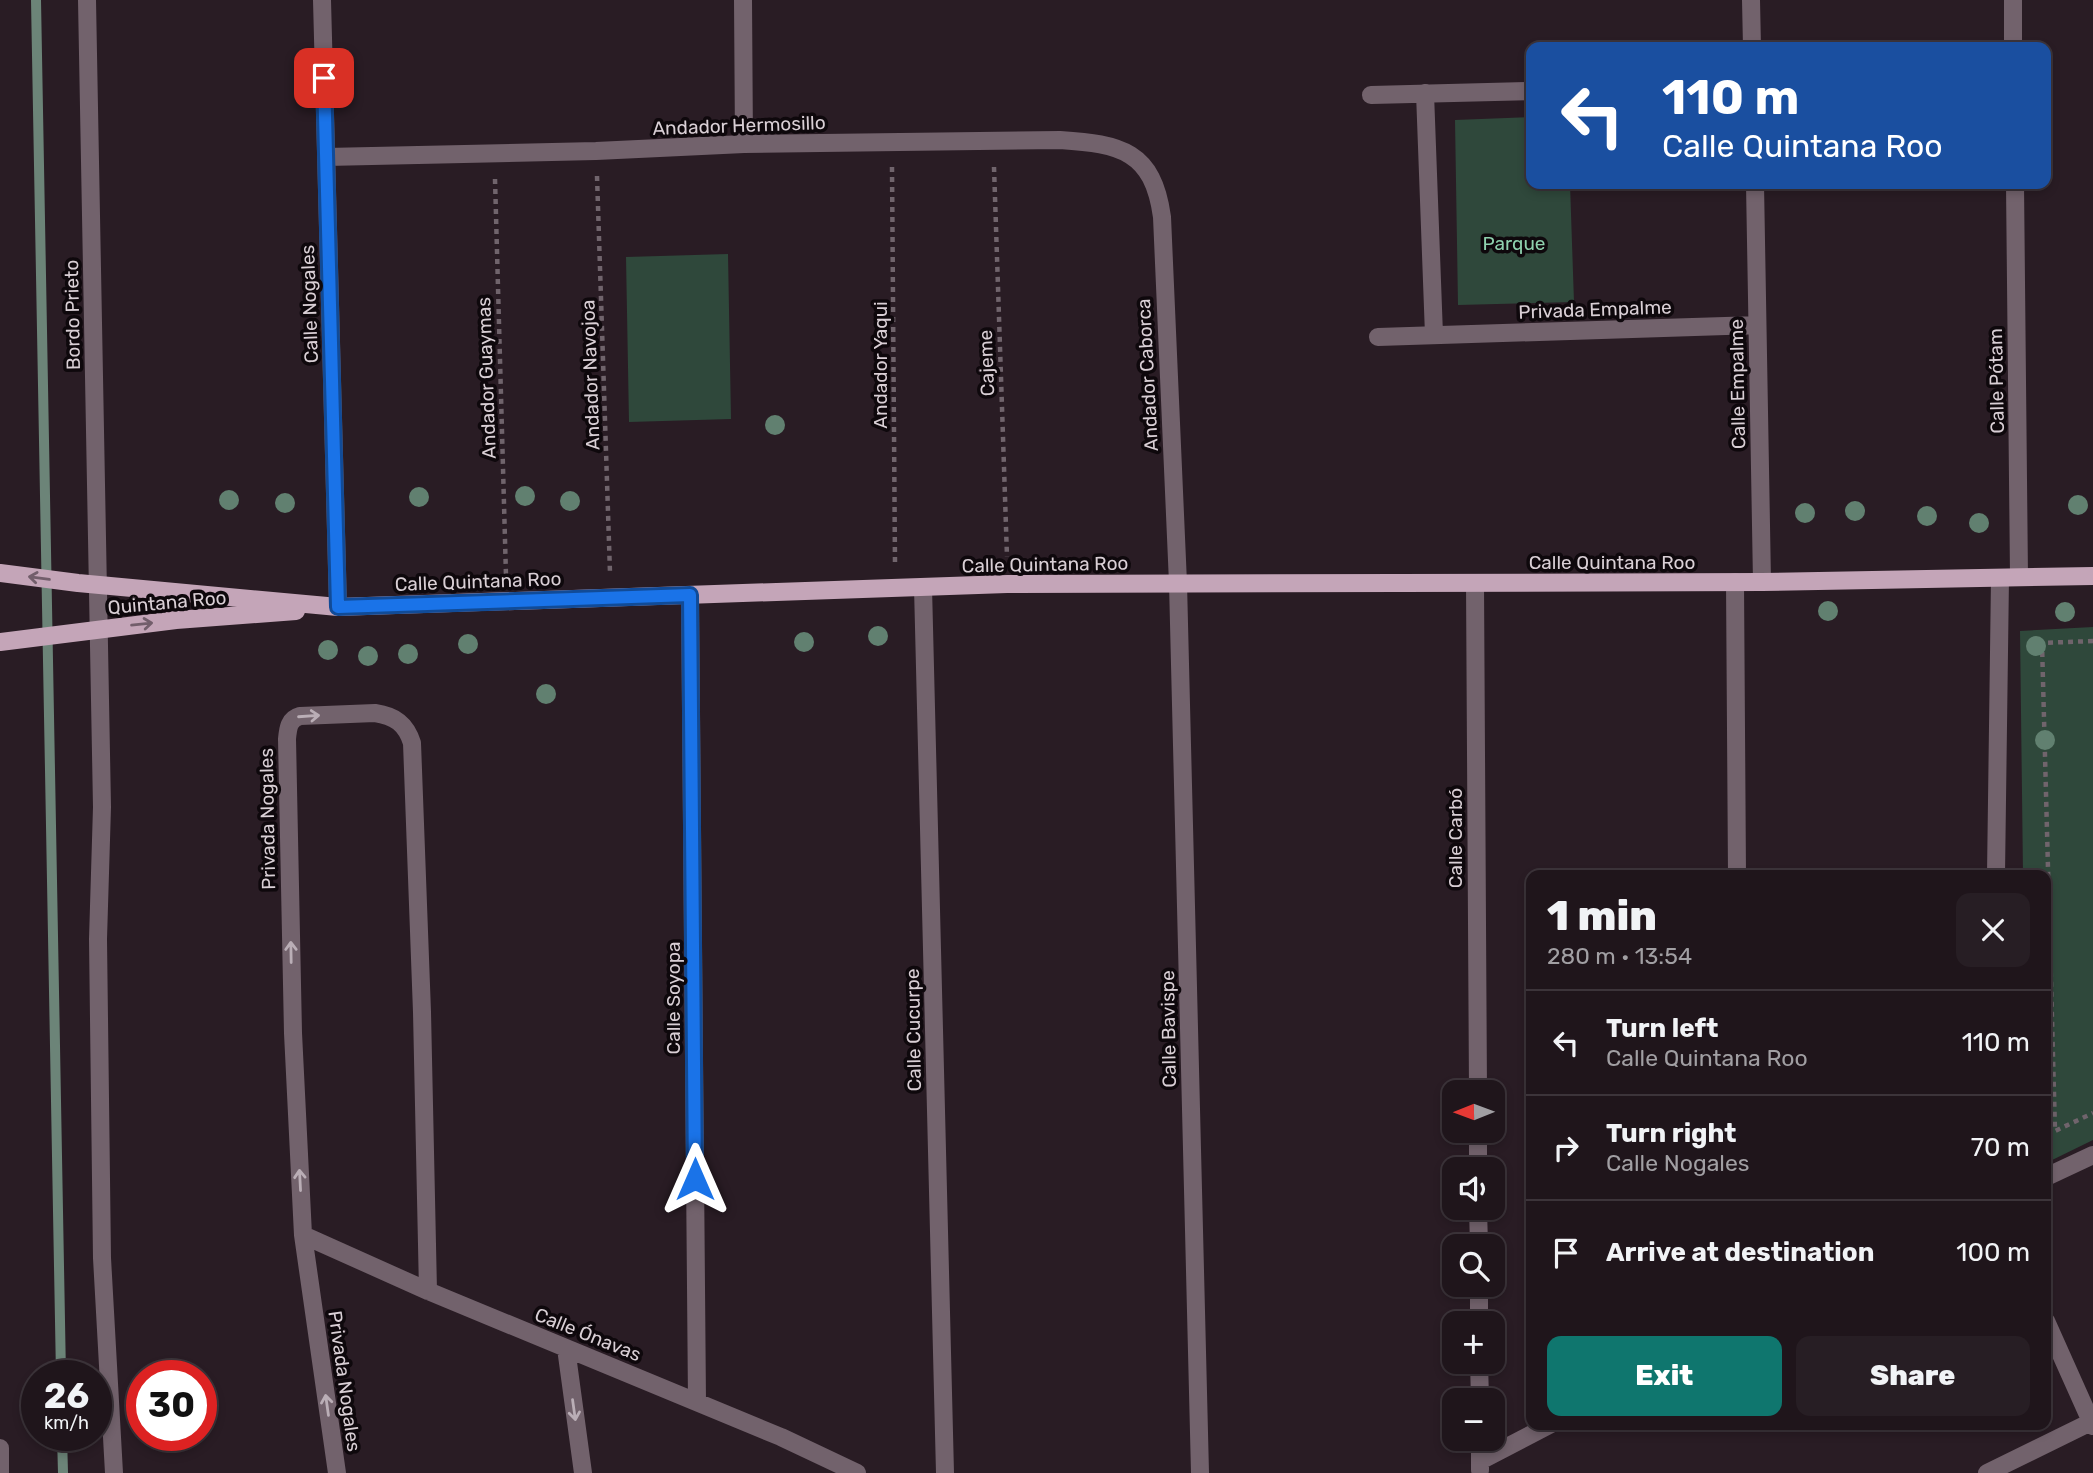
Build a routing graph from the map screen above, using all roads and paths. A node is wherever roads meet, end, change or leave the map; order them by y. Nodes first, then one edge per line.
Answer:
1 (87, 0) edge
2 (322, 0) edge
3 (743, 0) edge
4 (1752, 0) edge
5 (2013, 0) edge
6 (1752, 42) edge
7 (2013, 42) edge
8 (1526, 91) edge
9 (1426, 93) junction
10 (1370, 95) dead end
11 (892, 141) junction
12 (993, 142) junction
13 (744, 144) junction
14 (596, 151) junction
15 (494, 153) junction
16 (326, 157) junction
17 (1145, 168) joint
18 (1755, 189) edge
19 (2015, 189) edge
20 (1757, 325) junction
21 (1434, 335) junction
22 (1378, 337) dead end
23 (0, 573) edge
24 (2093, 576) edge
25 (2000, 578) junction
26 (2019, 578) junction
27 (1735, 582) junction
28 (1762, 582) junction
29 (1178, 583) junction
30 (1475, 583) junction
31 (1007, 584) junction
32 (98, 585) junction
33 (923, 587) junction
34 (895, 588) junction
35 (690, 595) junction
36 (611, 598) junction
37 (506, 601) junction
38 (338, 607) junction
39 (99, 629) junction
40 (2093, 641) edge
41 (0, 642) edge
42 (1737, 870) edge
43 (1996, 870) edge
44 (2048, 870) edge
45 (2051, 981) edge
46 (1478, 1080) edge
47 (2093, 1113) edge
48 (2093, 1155) edge
49 (2051, 1175) edge
50 (303, 1234) junction
51 (428, 1291) junction
52 (2051, 1332) edge
53 (566, 1348) junction
54 (697, 1402) junction
55 (2092, 1423) edge
56 (1541, 1430) edge
57 (0, 1448) edge
58 (1480, 1467) edge
59 (0, 1473) edge
60 (114, 1473) edge
61 (337, 1473) edge
62 (583, 1473) edge
63 (858, 1473) edge
64 (945, 1473) edge
65 (1200, 1473) edge
66 (1987, 1473) edge

1 - 32 street, Bordo Prieto
2 - 16 street, Calle Nogales
3 - 13 street
4 - 6 street
5 - 7 street
8 - 9 street
9 - 10 street
9 - 21 street
11 - 12 street, Andador Hermosillo
11 - 13 street, Andador Hermosillo
11 - 34 path, Andador Yaqui
12 - 17 street, Andador Hermosillo
12 - 31 path, Cajeme
13 - 14 street, Andador Hermosillo
14 - 15 street, Andador Hermosillo
14 - 36 path, Andador Navojoa
15 - 16 street, Andador Hermosillo
15 - 37 path, Andador Guaymas
16 - 38 street, Calle Nogales
17 - 29 street, Andador Caborca
18 - 20 street, Calle Empalme
19 - 26 street, Calle Pótam
20 - 21 street, Privada Empalme
20 - 28 street, Calle Empalme
21 - 22 street, Privada Empalme
32 -> 23 main road, Calle Quintana Roo
24 - 26 main road, Calle Quintana Roo
25 - 26 main road, Calle Quintana Roo
25 - 28 main road, Calle Quintana Roo
25 - 43 street
27 - 28 main road, Calle Quintana Roo
27 - 30 main road, Calle Quintana Roo
27 - 42 street
29 - 30 main road, Calle Quintana Roo
29 - 31 main road, Calle Quintana Roo
29 - 65 street, Calle Bavispe
30 - 46 street, Calle Carbó
31 - 33 main road, Calle Quintana Roo
32 - 38 main road, Calle Quintana Roo
32 - 39 street, Bordo Prieto
33 - 34 main road, Calle Quintana Roo
33 - 64 street, Calle Cucurpe
34 - 35 main road, Calle Quintana Roo
35 - 36 main road, Calle Quintana Roo
35 - 54 street, Calle Soyopa
36 - 37 main road, Calle Quintana Roo
37 - 38 main road, Calle Quintana Roo
39 -> 38 main road, Quintana Roo
39 - 41 main road, Quintana Roo
39 - 60 street, Bordo Prieto
40 - 44 path
45 - 47 path
48 - 49 street
50 - 51 street, Calle Ónavas
50 -> 51 street, Privada Nogales
61 -> 50 street, Privada Nogales
51 - 53 street, Calle Ónavas
52 - 55 street
53 - 54 street, Calle Ónavas
53 -> 62 street
54 - 63 street, Calle Ónavas
55 - 66 street
56 - 58 street
57 - 59 street

